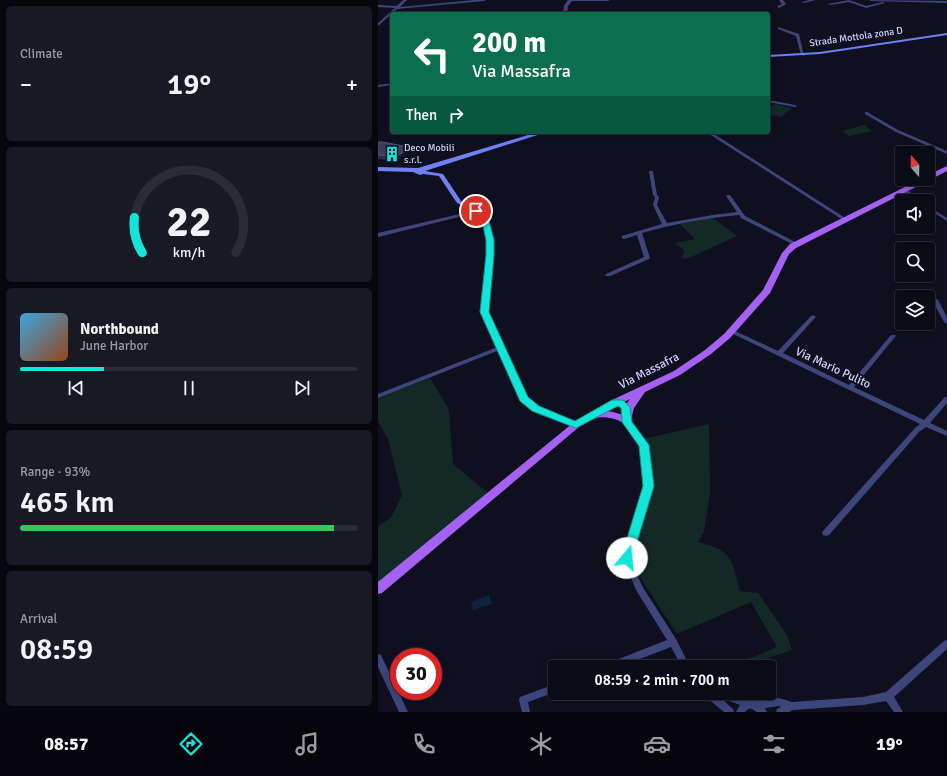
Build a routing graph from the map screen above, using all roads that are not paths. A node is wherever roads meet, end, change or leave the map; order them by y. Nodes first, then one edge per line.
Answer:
1 (406, 0) edge
2 (484, 0) edge
3 (570, 0) edge
4 (598, 0) edge
5 (608, 0) edge
6 (782, 0) edge
7 (814, 0) edge
8 (871, 0) edge
9 (890, 1) junction
10 (804, 2) dead end
11 (947, 2) edge
12 (830, 4) dead end
13 (378, 6) edge
14 (398, 7) junction
15 (779, 7) dead end
16 (392, 12) edge
17 (565, 12) edge
18 (390, 14) edge
19 (378, 24) edge
20 (779, 28) dead end
21 (947, 34) edge
22 (803, 55) junction
23 (770, 56) edge
24 (390, 84) edge
25 (378, 86) edge
26 (770, 102) edge
27 (795, 106) dead end
28 (866, 114) dead end
29 (537, 134) edge
30 (711, 134) edge
31 (947, 153) edge
32 (947, 168) edge
33 (378, 170) edge
34 (422, 171) junction
35 (651, 172) dead end
36 (935, 174) edge
37 (912, 186) edge
38 (904, 190) junction
39 (910, 194) edge
40 (728, 196) dead end
41 (476, 211) junction
42 (935, 212) edge
43 (740, 213) junction
44 (846, 219) junction
45 (947, 220) edge
46 (665, 225) junction
47 (639, 233) junction
48 (378, 235) edge
49 (624, 237) dead end
50 (796, 244) junction
51 (608, 275) dead end
52 (935, 300) dead end
53 (813, 317) dead end
54 (947, 322) edge
55 (731, 331) junction
56 (893, 336) dead end
57 (500, 348) junction
58 (779, 354) junction
59 (850, 388) junction
60 (643, 389) junction
61 (378, 396) edge
62 (947, 399) edge
63 (615, 402) junction
64 (594, 414) junction
65 (626, 418) junction
66 (926, 423) junction
67 (576, 425) junction
68 (947, 434) edge
69 (826, 533) dead end
70 (378, 589) edge
71 (673, 642) junction
72 (947, 644) edge
73 (378, 658) edge
74 (627, 660) edge
75 (682, 660) edge
76 (548, 691) edge
77 (888, 696) junction
78 (716, 700) edge
79 (740, 700) edge
80 (752, 704) junction
81 (792, 706) junction
82 (404, 712) edge
83 (526, 712) edge
84 (730, 712) edge
85 (740, 712) edge
86 (763, 712) edge
87 (780, 712) edge
88 (899, 712) edge

1 - 14 street
2 - 14 street
3 - 4 street
3 - 17 street
4 - 5 street
6 - 15 street
7 - 10 street
8 - 9 street
9 - 11 street
9 - 12 street
13 - 14 street
14 - 16 street
18 - 19 street
20 - 22 street
21 - 22 main road, Strada Mottola zona D
22 - 23 main road, Strada Mottola zona D
24 - 25 street
26 - 27 street
28 - 31 street
29 - 34 main road
30 - 44 street
32 - 36 main road, Via Massafra
33 - 34 main road
34 - 41 main road
35 - 46 street
37 - 38 main road, Via Massafra
38 - 39 street
38 - 44 main road, Via Massafra
40 - 43 street
41 - 48 street
41 - 57 main road
42 - 45 street
43 - 46 street
43 - 50 street
44 - 50 main road, Via Massafra
46 - 47 street
47 - 49 street
47 - 51 street
50 - 55 main road, Via Massafra
52 - 54 street
53 - 58 street
55 - 58 street, Via Mario Pulito
55 - 60 main road, Via Massafra
56 - 59 street
57 - 61 street
57 - 67 main road
58 - 59 street, Via Mario Pulito
59 - 66 street, Via Mario Pulito
60 - 63 main road, Via Massafra
60 - 65 main road
62 - 66 street
63 - 64 main road, Via Massafra
63 - 65 main road
64 - 65 main road
64 - 67 main road, Via Massafra
65 - 71 street
66 - 68 street, Via Mario Pulito
66 - 69 street
67 - 70 main road, Via Massafra
71 - 74 street
71 - 75 street
72 - 77 street
73 - 82 street
76 - 83 street
77 - 81 street
77 - 88 street
78 - 84 street
79 - 80 street
80 - 81 street
80 - 85 street
80 - 86 street
81 - 87 street

